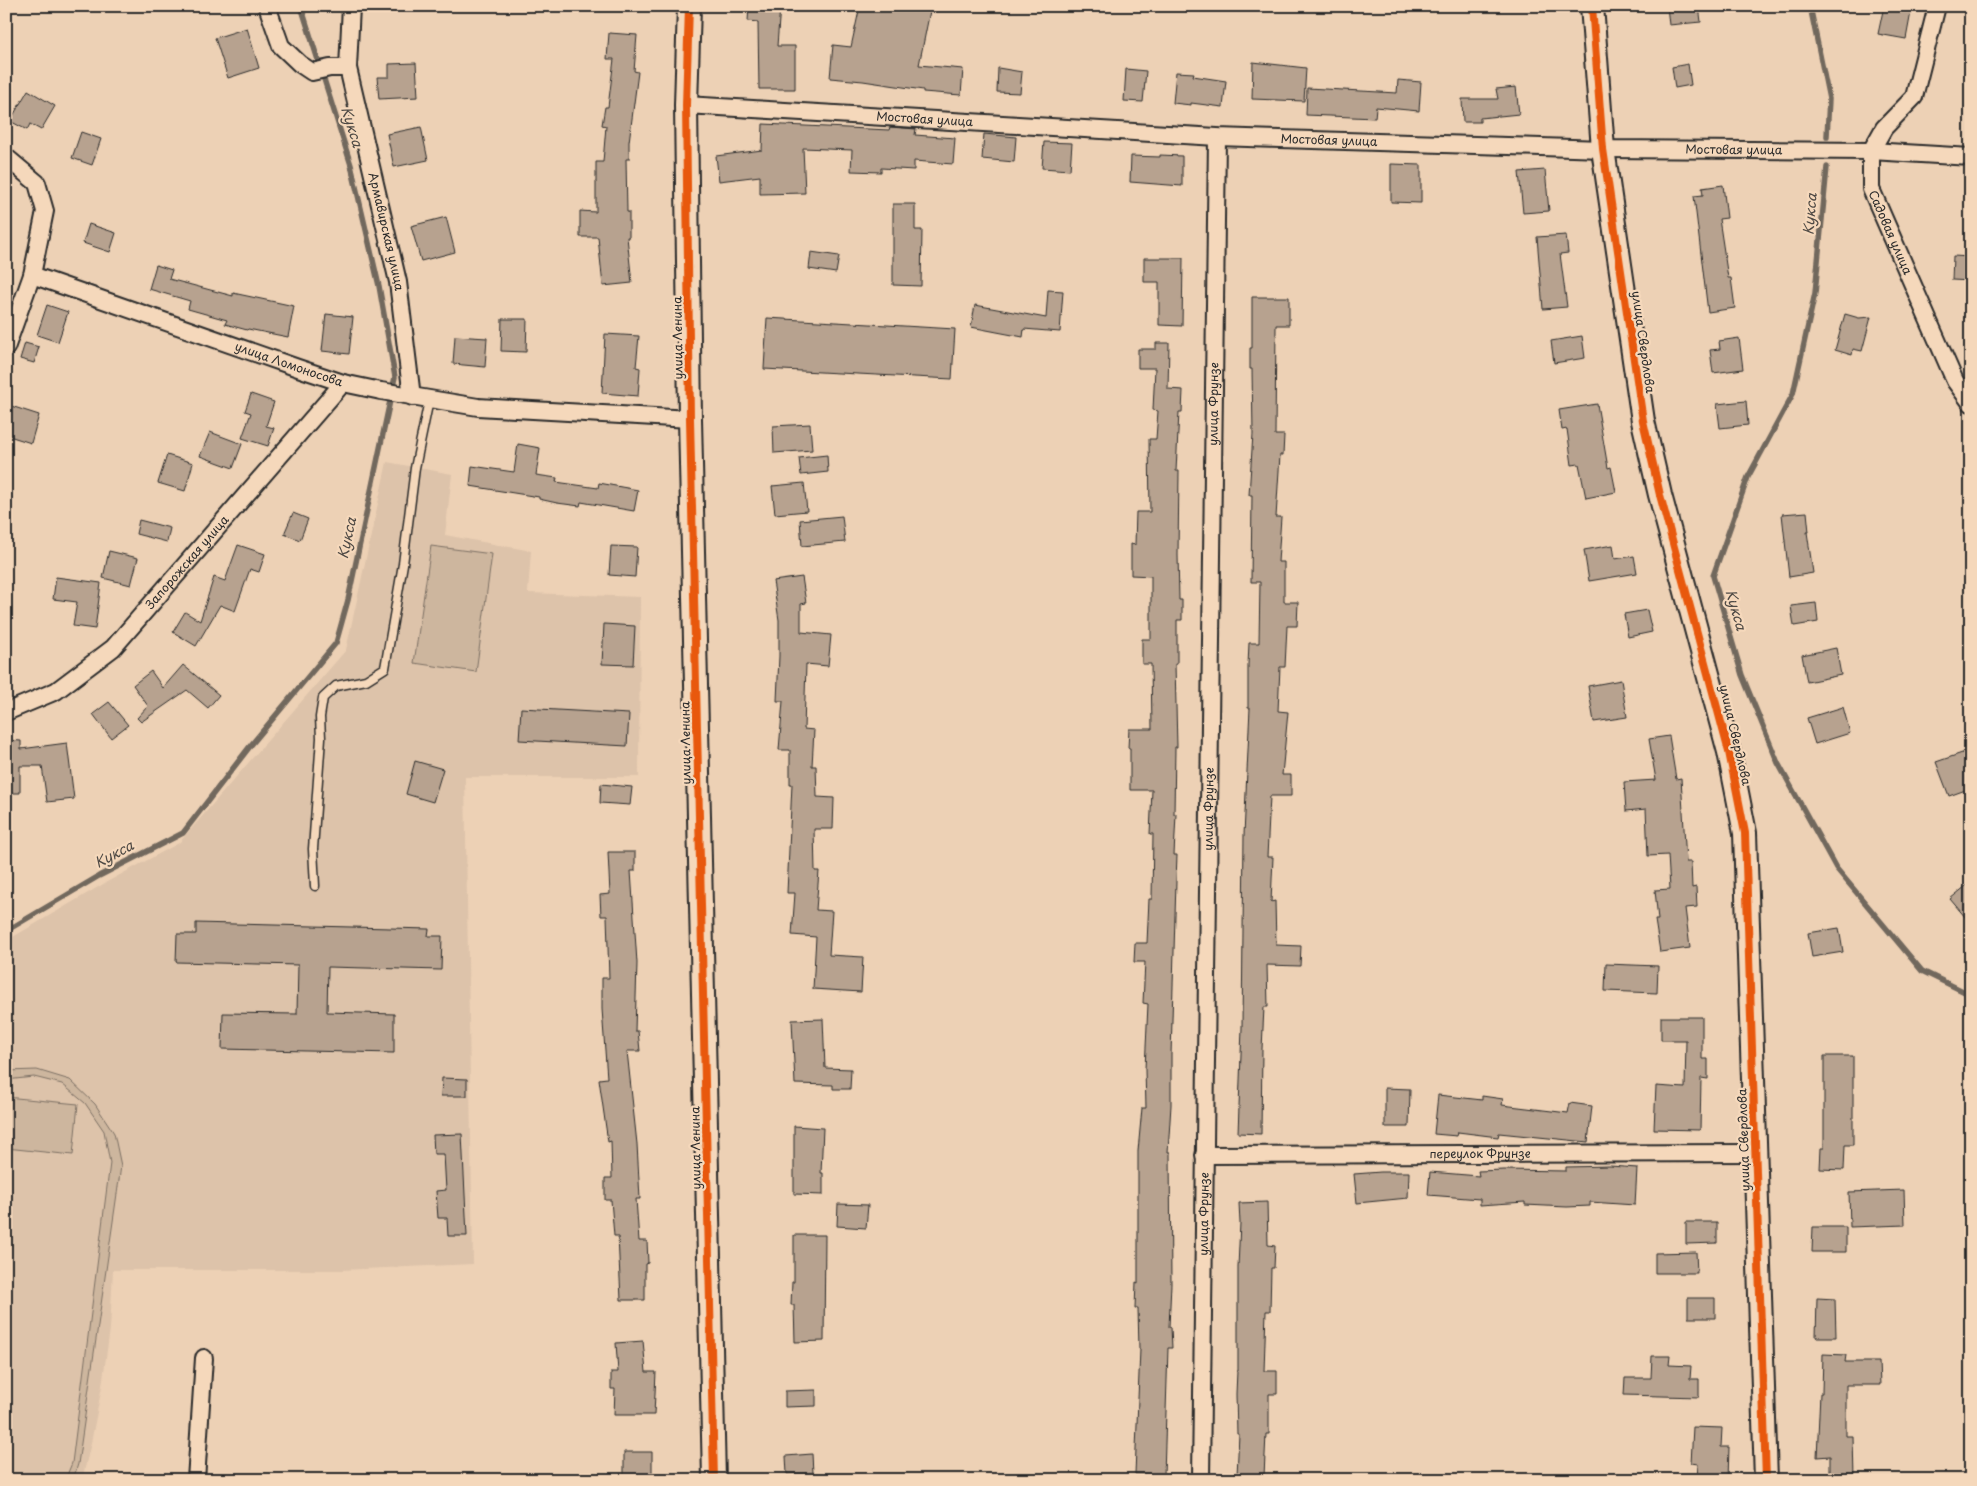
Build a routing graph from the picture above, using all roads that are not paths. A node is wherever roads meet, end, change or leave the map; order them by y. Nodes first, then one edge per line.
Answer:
1 (267, 6) edge
2 (351, 6) edge
3 (689, 6) edge
4 (1592, 6) edge
5 (1937, 6) edge
6 (348, 68) junction
7 (686, 105) junction
8 (1217, 137) junction
9 (1603, 149) junction
10 (1871, 151) junction
11 (6, 156) edge
12 (1971, 157) edge
13 (32, 275) junction
14 (6, 348) edge
15 (343, 383) junction
16 (406, 396) junction
17 (429, 400) junction
18 (1971, 403) edge
19 (690, 419) junction
20 (6, 712) edge
21 (314, 886) dead end
22 (1756, 1153) junction
23 (1204, 1155) junction
24 (204, 1358) dead end
25 (196, 1480) edge
26 (714, 1480) edge
27 (1201, 1480) edge
28 (1766, 1480) edge

1 - 6 street
2 - 6 street, Армавирская улица
3 - 7 street, улица Ленина
4 - 9 street, улица Свердлова
5 - 10 street, Садовая улица
6 - 16 street, Армавирская улица
7 - 8 street, Мостовая улица
7 - 19 street, улица Ленина
8 - 9 street, Мостовая улица
8 - 23 street, улица Фрунзе
9 - 10 street, Мостовая улица
9 - 22 street, улица Свердлова
10 - 12 street, Мостовая улица
10 - 18 street, Садовая улица
11 - 13 street
13 - 14 street
13 - 15 street, улица Ломоносова
15 - 16 street, улица Ломоносова
15 - 20 street, Запорожская улица
16 - 17 street, улица Ломоносова
17 - 19 street, улица Ломоносова
17 - 21 lane
19 - 26 street, улица Ленина
22 - 23 street, переулок Фрунзе
22 - 28 street, улица Свердлова
23 - 27 street, улица Фрунзе
24 - 25 street

